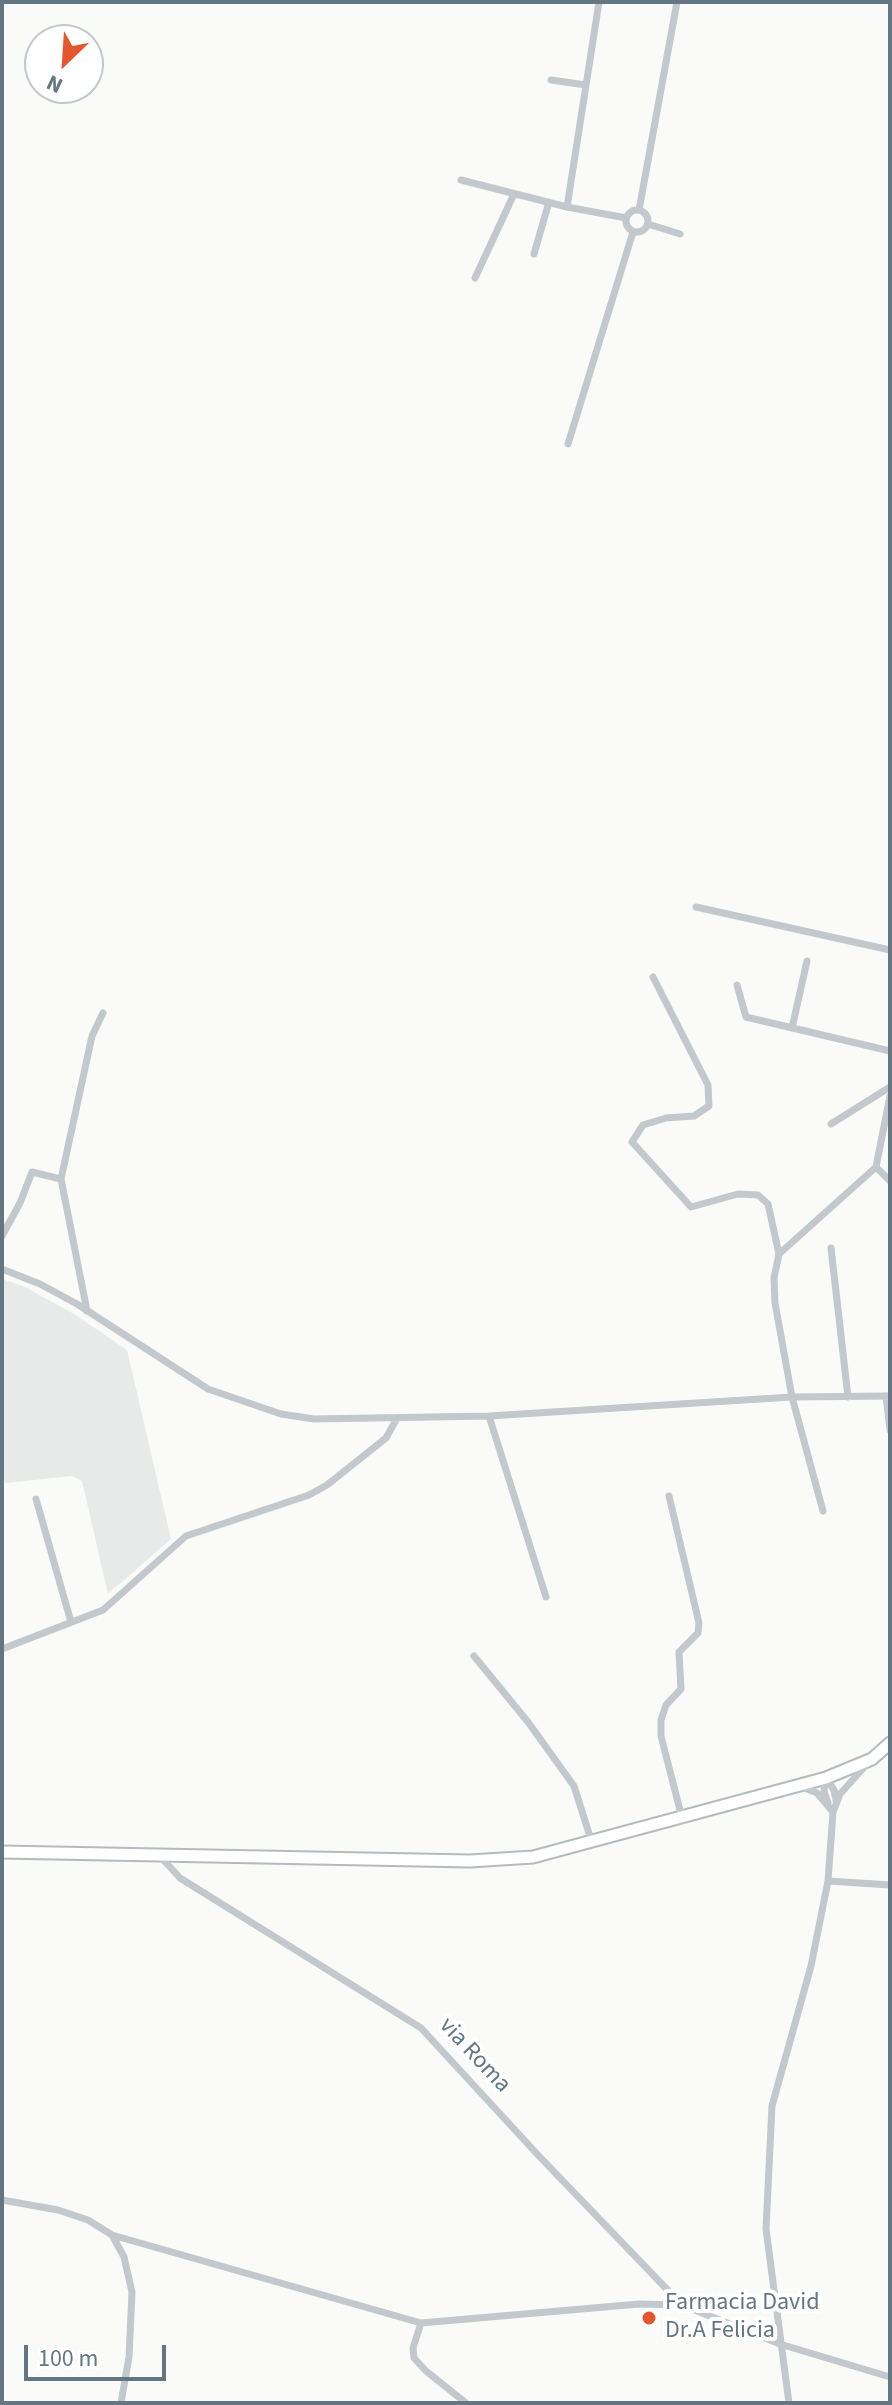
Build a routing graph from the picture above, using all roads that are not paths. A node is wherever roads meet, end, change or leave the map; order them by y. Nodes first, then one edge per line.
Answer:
1 (599, 2) edge
2 (677, 2) edge
3 (551, 80) dead end
4 (586, 85) junction
5 (461, 180) dead end
6 (514, 194) junction
7 (549, 202) junction
8 (567, 207) junction
9 (639, 210) junction
10 (626, 218) junction
11 (648, 224) junction
12 (633, 232) junction
13 (680, 234) dead end
14 (534, 254) dead end
15 (475, 278) dead end
16 (568, 444) dead end
17 (696, 907) dead end
18 (890, 950) edge
19 (807, 961) dead end
20 (653, 977) dead end
21 (737, 985) dead end
22 (103, 1013) dead end
23 (792, 1028) junction
24 (890, 1051) edge
25 (890, 1087) edge
26 (890, 1096) edge
27 (831, 1124) dead end
28 (876, 1167) junction
29 (61, 1179) junction
30 (890, 1181) edge
31 (2, 1236) edge
32 (831, 1248) dead end
33 (779, 1254) junction
34 (2, 1269) edge
35 (87, 1311) junction
36 (888, 1396) edge
37 (792, 1397) junction
38 (848, 1397) junction
39 (489, 1416) junction
40 (397, 1418) junction
41 (890, 1430) edge
42 (669, 1496) dead end
43 (36, 1499) dead end
44 (823, 1511) dead end
45 (546, 1597) dead end
46 (71, 1622) junction
47 (2, 1649) edge
48 (474, 1656) dead end
49 (890, 1743) edge
50 (872, 1759) junction
51 (826, 1778) junction
52 (798, 1786) junction
53 (833, 1806) junction
54 (682, 1818) junction
55 (592, 1843) junction
56 (2, 1852) edge
57 (158, 1854) junction
58 (828, 1881) junction
59 (890, 1885) edge
60 (2, 2200) edge
61 (112, 2235) junction
62 (682, 2305) junction
63 (421, 2323) junction
64 (780, 2344) junction
65 (890, 2377) edge
66 (121, 2403) edge
67 (466, 2403) edge
68 (789, 2403) edge

1 - 4 street
2 - 9 street
3 - 4 street
4 - 8 street
5 - 6 street
6 - 7 street
6 - 15 street
7 - 8 street
7 - 14 street
8 - 10 street
9 - 10 street
9 - 11 street
10 - 12 street
11 - 12 street
11 - 13 street
12 - 16 street
17 - 18 street
19 - 23 street
20 - 33 street
21 - 23 street
22 - 29 street
23 - 24 street
25 - 27 street
26 - 28 street
28 - 30 street
28 - 33 street
29 - 31 street
29 - 35 street
32 - 38 street
33 - 37 street
34 - 35 street
35 - 40 street
36 - 38 street
36 - 41 street
37 - 38 street
37 - 39 street
37 - 44 street
39 - 40 street
39 - 45 street
40 - 46 street
42 - 54 street
43 - 46 street
46 - 47 street
48 - 55 street
49 - 50 main road
50 - 51 main road
50 - 53 street
51 - 52 main road
51 - 53 street
52 - 53 street
52 - 54 main road
53 - 58 street
54 - 55 main road
55 - 57 main road
56 - 57 main road
57 - 62 street, via Roma
58 - 59 street
58 - 64 street
60 - 61 street
61 - 63 street
61 - 66 street
62 - 63 street
62 - 64 street
63 - 67 street
64 - 65 street
64 - 68 street

